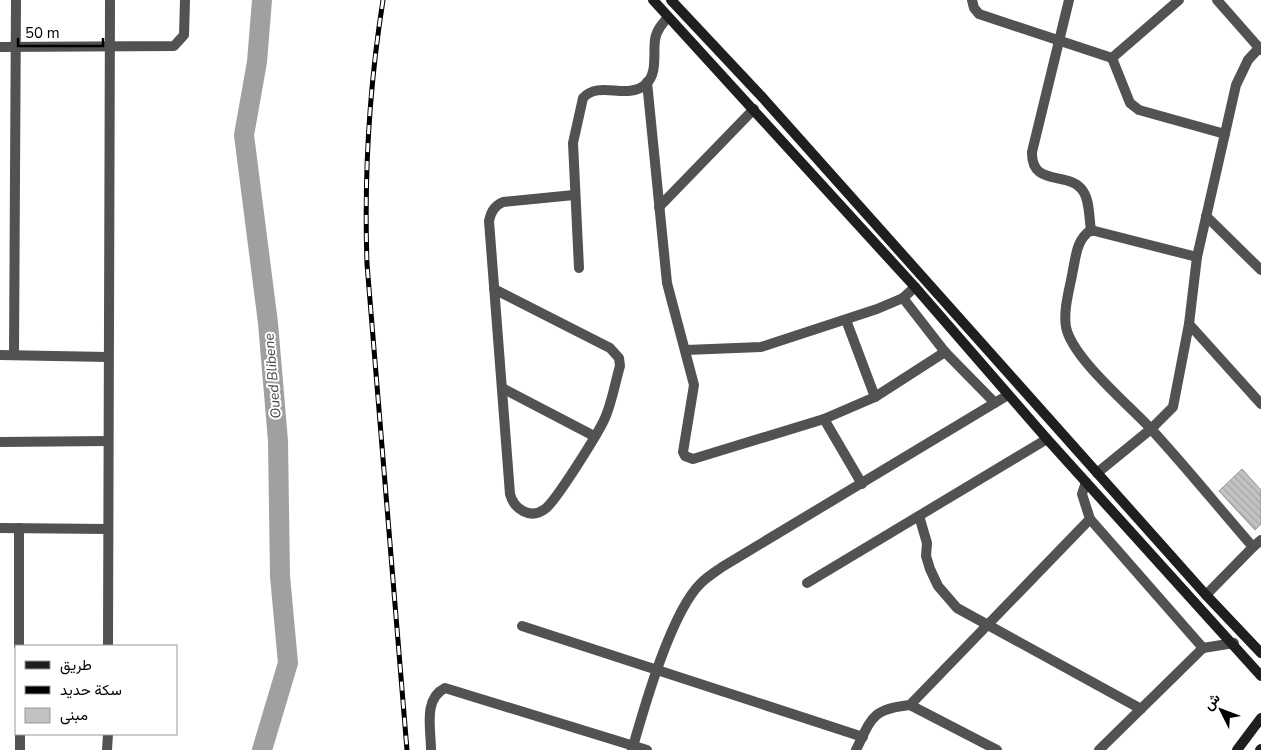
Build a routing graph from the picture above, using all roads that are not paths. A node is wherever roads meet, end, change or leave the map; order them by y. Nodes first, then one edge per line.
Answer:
1 (16, 0) edge
2 (110, 0) edge
3 (185, 0) edge
4 (653, 0) edge
5 (671, 0) edge
6 (972, 0) edge
7 (1069, 0) edge
8 (1179, 0) edge
9 (1216, 0) edge
10 (668, 17) junction
11 (1058, 41) junction
12 (0, 48) edge
13 (16, 48) junction
14 (109, 48) junction
15 (1260, 49) edge
16 (1112, 58) junction
17 (648, 82) junction
18 (759, 94) junction
19 (768, 104) junction
20 (753, 109) junction
21 (1225, 134) junction
22 (574, 195) junction
23 (659, 208) junction
24 (1206, 216) junction
25 (1091, 230) junction
26 (1197, 257) junction
27 (579, 268) dead end
28 (1261, 270) edge
29 (915, 287) junction
30 (494, 289) junction
31 (903, 298) junction
32 (846, 320) junction
33 (1189, 324) junction
34 (686, 350) junction
35 (945, 352) junction
36 (0, 355) edge
37 (14, 355) junction
38 (108, 356) junction
39 (502, 388) junction
40 (1008, 394) junction
41 (875, 397) junction
42 (995, 403) junction
43 (1261, 404) edge
44 (824, 419) junction
45 (1151, 429) junction
46 (594, 436) junction
47 (1047, 439) junction
48 (108, 441) junction
49 (0, 442) edge
50 (1098, 474) junction
51 (1087, 483) junction
52 (862, 484) junction
53 (919, 516) junction
54 (1090, 519) junction
55 (0, 528) edge
56 (19, 528) junction
57 (108, 529) junction
58 (1257, 544) edge
59 (807, 582) dead end
60 (1206, 595) junction
61 (988, 625) junction
62 (522, 626) dead end
63 (1234, 643) junction
64 (20, 645) edge
65 (108, 645) edge
66 (1203, 648) junction
67 (1261, 654) edge
68 (658, 669) junction
69 (1261, 676) edge
70 (910, 705) junction
71 (1141, 709) junction
72 (1261, 718) edge
73 (20, 735) edge
74 (108, 735) edge
75 (863, 737) junction
76 (633, 748) edge
77 (20, 750) edge
78 (108, 750) edge
79 (431, 750) edge
80 (647, 750) edge
81 (856, 750) edge
82 (997, 750) edge
83 (1100, 750) edge
84 (1237, 750) edge

1 - 13 street
2 - 14 street
3 - 14 street
4 - 10 main road
5 - 18 main road
6 - 11 street
7 - 11 street
8 - 16 street
9 - 15 street
10 - 17 street
10 - 20 main road
11 - 16 street
11 - 25 street
12 - 13 street
13 - 14 street
13 - 37 street
14 - 38 street
15 - 21 street
16 - 21 street
17 - 22 street
17 - 23 street
18 - 19 main road
18 - 20 main road
19 - 20 main road
19 - 50 main road
20 - 23 street
20 - 29 main road
21 - 24 street
22 - 27 street
22 - 30 street
23 - 34 street
24 - 26 street
24 - 28 street
25 - 26 street
25 - 45 street
26 - 33 street
29 - 31 street
29 - 40 main road
30 - 39 street
30 - 46 street
31 - 32 street
31 - 35 street
32 - 34 street
32 - 41 street
33 - 43 street
33 - 45 street
34 - 44 street
35 - 41 street
35 - 42 street
36 - 37 street
37 - 38 street
38 - 48 street
39 - 46 street
39 - 46 street
40 - 42 street
40 - 47 main road
41 - 44 street
42 - 52 street
44 - 52 street
45 - 50 street
45 - 58 street
47 - 51 main road
47 - 53 street
48 - 49 street
48 - 57 street
50 - 51 main road
50 - 51 main road
50 - 60 main road
51 - 54 street
51 - 63 main road
52 - 68 street
53 - 59 street
53 - 61 street
54 - 61 street
54 - 66 street
55 - 56 street
56 - 57 street
56 - 64 street
57 - 65 street
58 - 60 street
60 - 67 main road
61 - 70 street
61 - 71 street
62 - 68 street
63 - 66 street
63 - 69 main road
66 - 71 street
68 - 75 street
68 - 76 street
70 - 75 street
70 - 82 street
71 - 83 street
72 - 84 main road
73 - 77 street
74 - 78 street
75 - 81 street
76 - 79 street
76 - 80 street

